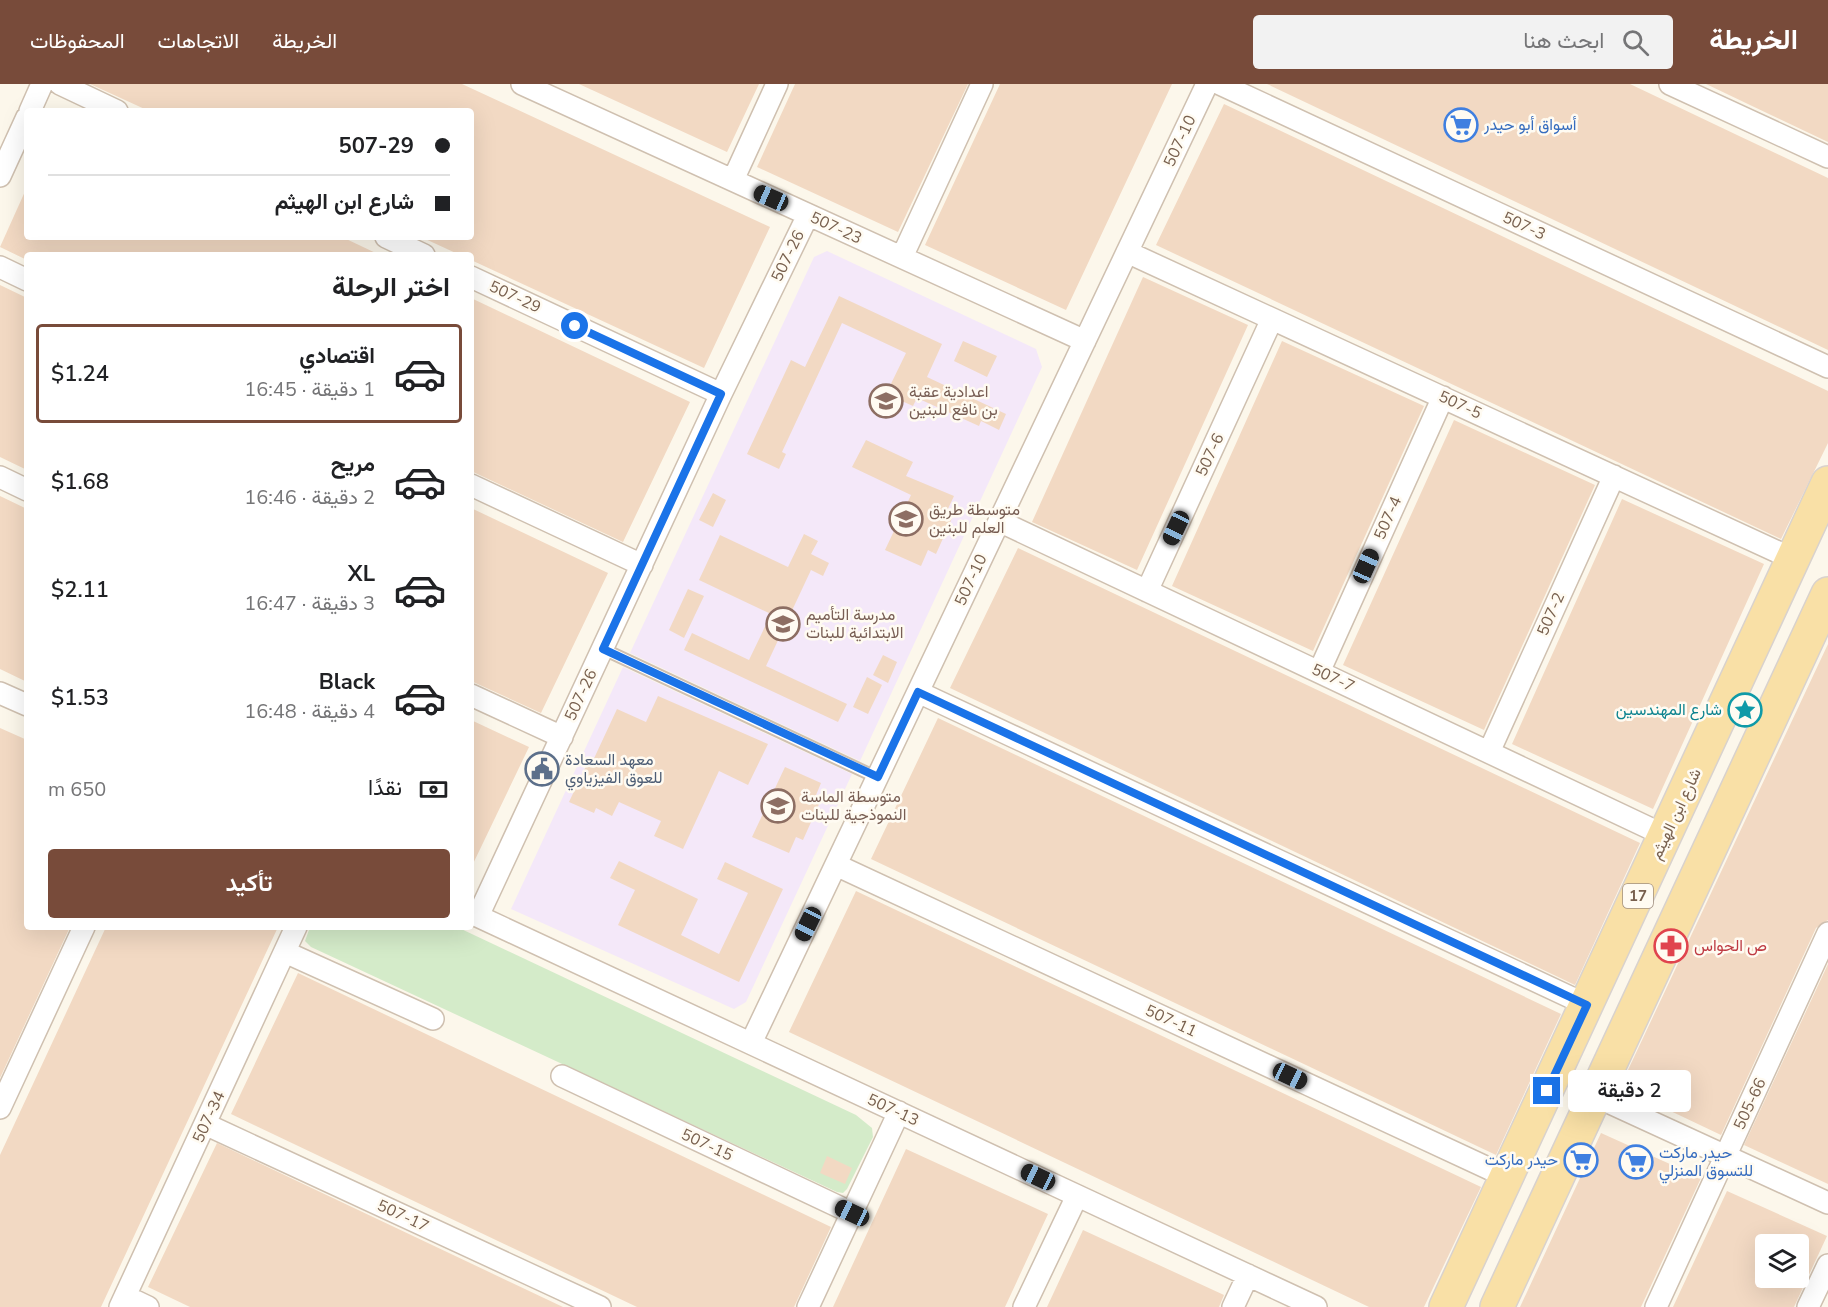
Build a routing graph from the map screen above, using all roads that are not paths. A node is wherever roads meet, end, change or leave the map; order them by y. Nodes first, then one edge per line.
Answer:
1 (42, 84) edge
2 (60, 84) edge
3 (522, 84) edge
4 (777, 84) edge
5 (982, 84) edge
6 (1207, 84) edge
7 (1220, 84) edge
8 (1670, 84) edge
9 (560, 92) edge
10 (31, 108) edge
11 (111, 108) edge
12 (24, 124) edge
13 (1828, 157) edge
14 (0, 176) edge
15 (733, 180) junction
16 (808, 215) junction
17 (392, 240) edge
18 (418, 252) edge
19 (1127, 252) junction
20 (902, 257) junction
21 (0, 267) edge
22 (474, 278) edge
23 (24, 279) edge
24 (1272, 319) junction
25 (1085, 341) junction
26 (1828, 367) edge
27 (721, 394) junction
28 (1443, 398) junction
29 (1614, 476) junction
30 (0, 477) edge
31 (1828, 483) edge
32 (474, 486) edge
33 (24, 489) edge
34 (999, 521) junction
35 (1793, 559) junction
36 (642, 565) junction
37 (1147, 591) junction
38 (1824, 612) edge
39 (603, 649) junction
40 (1319, 672) junction
41 (918, 692) junction
42 (0, 693) edge
43 (474, 696) edge
44 (24, 704) edge
45 (1721, 716) junction
46 (1764, 735) junction
47 (562, 737) junction
48 (1489, 752) junction
49 (878, 777) junction
50 (1666, 836) junction
51 (836, 865) junction
52 (475, 914) edge
53 (83, 930) edge
54 (295, 930) edge
55 (1828, 933) edge
56 (285, 952) junction
57 (1587, 1005) junction
58 (433, 1018) dead end
59 (751, 1044) junction
60 (562, 1076) dead end
61 (1595, 1096) junction
62 (0, 1108) edge
63 (898, 1112) junction
64 (205, 1125) junction
65 (1726, 1156) junction
66 (1507, 1177) junction
67 (1077, 1196) junction
68 (1828, 1203) edge
69 (852, 1213) junction
70 (1828, 1265) edge
71 (1248, 1275) junction
72 (123, 1302) edge
73 (148, 1307) edge
74 (600, 1307) edge
75 (808, 1307) edge
76 (1024, 1307) edge
77 (1233, 1307) edge
78 (1316, 1307) edge
79 (1446, 1307) edge
80 (1497, 1307) edge
81 (1656, 1307) edge
82 (1808, 1307) edge

1 - 10 street
2 - 11 street
3 - 9 street, 507-23
4 - 15 street
5 - 20 street
6 - 19 street, 507-10
7 - 26 street, 507-3
8 - 13 street
9 - 15 street, 507-23
12 - 14 street
15 - 16 street, 507-23
16 - 20 street, 507-23
16 - 27 street, 507-26
17 - 18 street
19 - 24 street, 507-5
19 - 25 street, 507-10
20 - 25 street, 507-23
21 - 23 street
22 - 27 street, 507-29
24 - 28 street, 507-5
24 - 37 street, 507-6
25 - 34 street, 507-10
27 - 36 street, 507-26
28 - 29 street, 507-5
28 - 40 street, 507-4
29 - 35 street, 507-5
29 - 48 street, 507-2
30 - 33 street
31 - 35 main road, شارع ابن الهيثم / 17
32 - 36 street
34 - 37 street, 507-7
34 - 41 street, 507-10
35 - 45 main road, شارع ابن الهيثم / 17
36 - 39 street, 507-26
37 - 40 street, 507-7
38 - 46 main road
39 - 47 street, 507-26
39 - 49 lane
40 - 48 street, 507-7
41 - 49 street, 507-10
41 - 57 street
42 - 44 street
43 - 47 street
45 - 46 main road
45 - 50 main road, شارع ابن الهيثم / 17
46 - 61 main road
47 - 52 street, 507-26
48 - 50 street, 507-7
49 - 51 street, 507-10
50 - 57 main road, شارع ابن الهيثم / 17
51 - 59 street, 507-10
51 - 66 street, 507-11
52 - 59 street, 507-13
53 - 62 street
54 - 56 street, 507-34
55 - 65 street, 505-66
56 - 58 street
56 - 64 street, 507-34
57 - 66 main road, شارع ابن الهيثم / 17
59 - 63 street, 507-13
60 - 69 street, 507-15
61 - 65 street
61 - 80 main road
63 - 67 street, 507-13
63 - 69 street
64 - 72 street, 507-34
64 - 74 street, 507-17
65 - 68 street
65 - 81 street, 505-66
66 - 79 main road, شارع ابن الهيثم / 17
67 - 71 street, 507-13
67 - 76 street
69 - 75 street
70 - 82 street
71 - 77 street
71 - 78 street, 507-13
72 - 73 street

